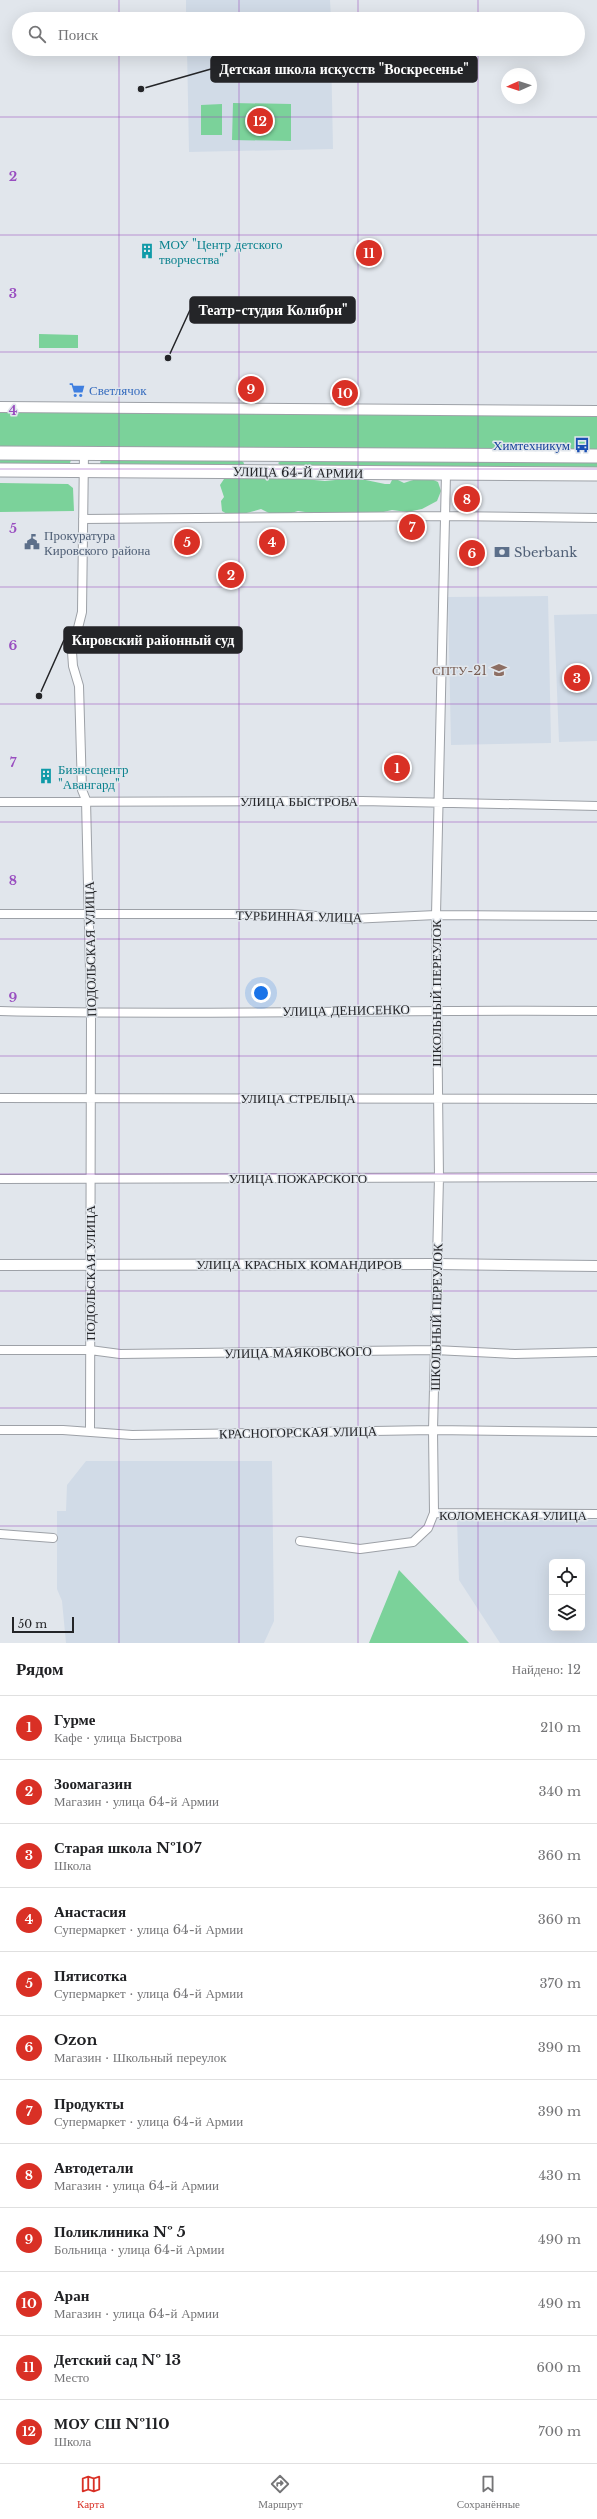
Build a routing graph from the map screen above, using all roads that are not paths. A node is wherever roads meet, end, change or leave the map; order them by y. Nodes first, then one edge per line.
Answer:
1 (0, 407) edge
2 (597, 411) edge
3 (0, 453) edge
4 (84, 453) junction
5 (257, 453) junction
6 (597, 456) edge
7 (84, 469) junction
8 (0, 470) edge
9 (257, 472) junction
10 (446, 474) junction
11 (597, 474) edge
12 (446, 516) junction
13 (83, 518) junction
14 (597, 518) edge
15 (86, 800) junction
16 (0, 802) edge
17 (439, 802) junction
18 (597, 806) edge
19 (0, 914) edge
20 (89, 915) junction
21 (436, 915) junction
22 (597, 916) edge
23 (437, 1009) junction
24 (0, 1011) edge
25 (597, 1011) edge
26 (91, 1013) junction
27 (0, 1098) edge
28 (437, 1098) junction
29 (91, 1099) junction
30 (597, 1099) edge
31 (439, 1177) junction
32 (597, 1177) edge
33 (0, 1179) edge
34 (90, 1179) junction
35 (437, 1264) junction
36 (0, 1265) edge
37 (91, 1265) junction
38 (597, 1266) edge
39 (0, 1350) edge
40 (90, 1350) junction
41 (435, 1350) junction
42 (597, 1352) edge
43 (0, 1430) edge
44 (433, 1430) junction
45 (90, 1432) junction
46 (597, 1432) edge
47 (434, 1513) junction
48 (597, 1514) edge
49 (0, 1534) edge
50 (53, 1538) dead end
51 (300, 1541) dead end

1 - 2 street
3 - 4 highway, УЛИЦА 64-Й АРМИИ
4 - 5 highway, УЛИЦА 64-Й АРМИИ
4 - 7 street, ПОДОЛЬСКАЯ УЛИЦА
5 - 6 highway, УЛИЦА 64-Й АРМИИ
5 - 9 highway
7 - 8 highway, УЛИЦА 64-Й АРМИИ
7 - 9 highway, УЛИЦА 64-Й АРМИИ
7 - 13 street, ПОДОЛЬСКАЯ УЛИЦА
9 - 10 highway, УЛИЦА 64-Й АРМИИ
10 - 11 highway, УЛИЦА 64-Й АРМИИ
10 - 12 street, ШКОЛЬНЫЙ ПЕРЕУЛОК
12 - 13 street
12 - 14 street
12 - 17 street, ШКОЛЬНЫЙ ПЕРЕУЛОК
13 - 15 street, ПОДОЛЬСКАЯ УЛИЦА
15 - 16 street, УЛИЦА БЫСТРОВА
15 - 17 street, УЛИЦА БЫСТРОВА
15 - 20 street, ПОДОЛЬСКАЯ УЛИЦА
17 - 18 street, УЛИЦА БЫСТРОВА
17 - 21 street, ШКОЛЬНЫЙ ПЕРЕУЛОК
19 - 20 street, ТУРБИННАЯ УЛИЦА
20 - 21 street, ТУРБИННАЯ УЛИЦА
20 - 26 street, ПОДОЛЬСКАЯ УЛИЦА
21 - 22 street, ТУРБИННАЯ УЛИЦА
21 - 23 street, ШКОЛЬНЫЙ ПЕРЕУЛОК
23 - 25 street, УЛИЦА ДЕНИСЕНКО
23 - 26 street, УЛИЦА ДЕНИСЕНКО
23 - 28 street, ШКОЛЬНЫЙ ПЕРЕУЛОК
24 - 26 street, УЛИЦА ДЕНИСЕНКО
26 - 29 street, ПОДОЛЬСКАЯ УЛИЦА
27 - 29 street, УЛИЦА СТРЕЛЬЦА
28 - 29 street, УЛИЦА СТРЕЛЬЦА
28 - 30 street, УЛИЦА СТРЕЛЬЦА
28 - 31 street, ШКОЛЬНЫЙ ПЕРЕУЛОК
29 - 34 street, ПОДОЛЬСКАЯ УЛИЦА
31 - 32 street, УЛИЦА ПОЖАРСКОГО
31 - 34 street, УЛИЦА ПОЖАРСКОГО
31 - 35 street, ШКОЛЬНЫЙ ПЕРЕУЛОК
33 - 34 street, УЛИЦА ПОЖАРСКОГО
34 - 37 street, ПОДОЛЬСКАЯ УЛИЦА
35 - 37 street, УЛИЦА КРАСНЫХ КОМАНДИРОВ
35 - 38 street, УЛИЦА КРАСНЫХ КОМАНДИРОВ
35 - 41 street, ШКОЛЬНЫЙ ПЕРЕУЛОК
36 - 37 street, УЛИЦА КРАСНЫХ КОМАНДИРОВ
37 - 40 street, ПОДОЛЬСКАЯ УЛИЦА
39 - 40 street, УЛИЦА МАЯКОВСКОГО
40 - 41 street, УЛИЦА МАЯКОВСКОГО
40 - 45 street, ПОДОЛЬСКАЯ УЛИЦА
41 - 42 street, УЛИЦА МАЯКОВСКОГО
41 - 44 street, ШКОЛЬНЫЙ ПЕРЕУЛОК
43 - 45 street, КРАСНОГОРСКАЯ УЛИЦА
44 - 45 street, КРАСНОГОРСКАЯ УЛИЦА
44 - 46 street, КРАСНОГОРСКАЯ УЛИЦА
44 - 47 street, ШКОЛЬНЫЙ ПЕРЕУЛОК
47 - 48 street, КОЛОМЕНСКАЯ УЛИЦА
47 - 51 street, КОЛОМЕНСКАЯ УЛИЦА
49 - 50 street

